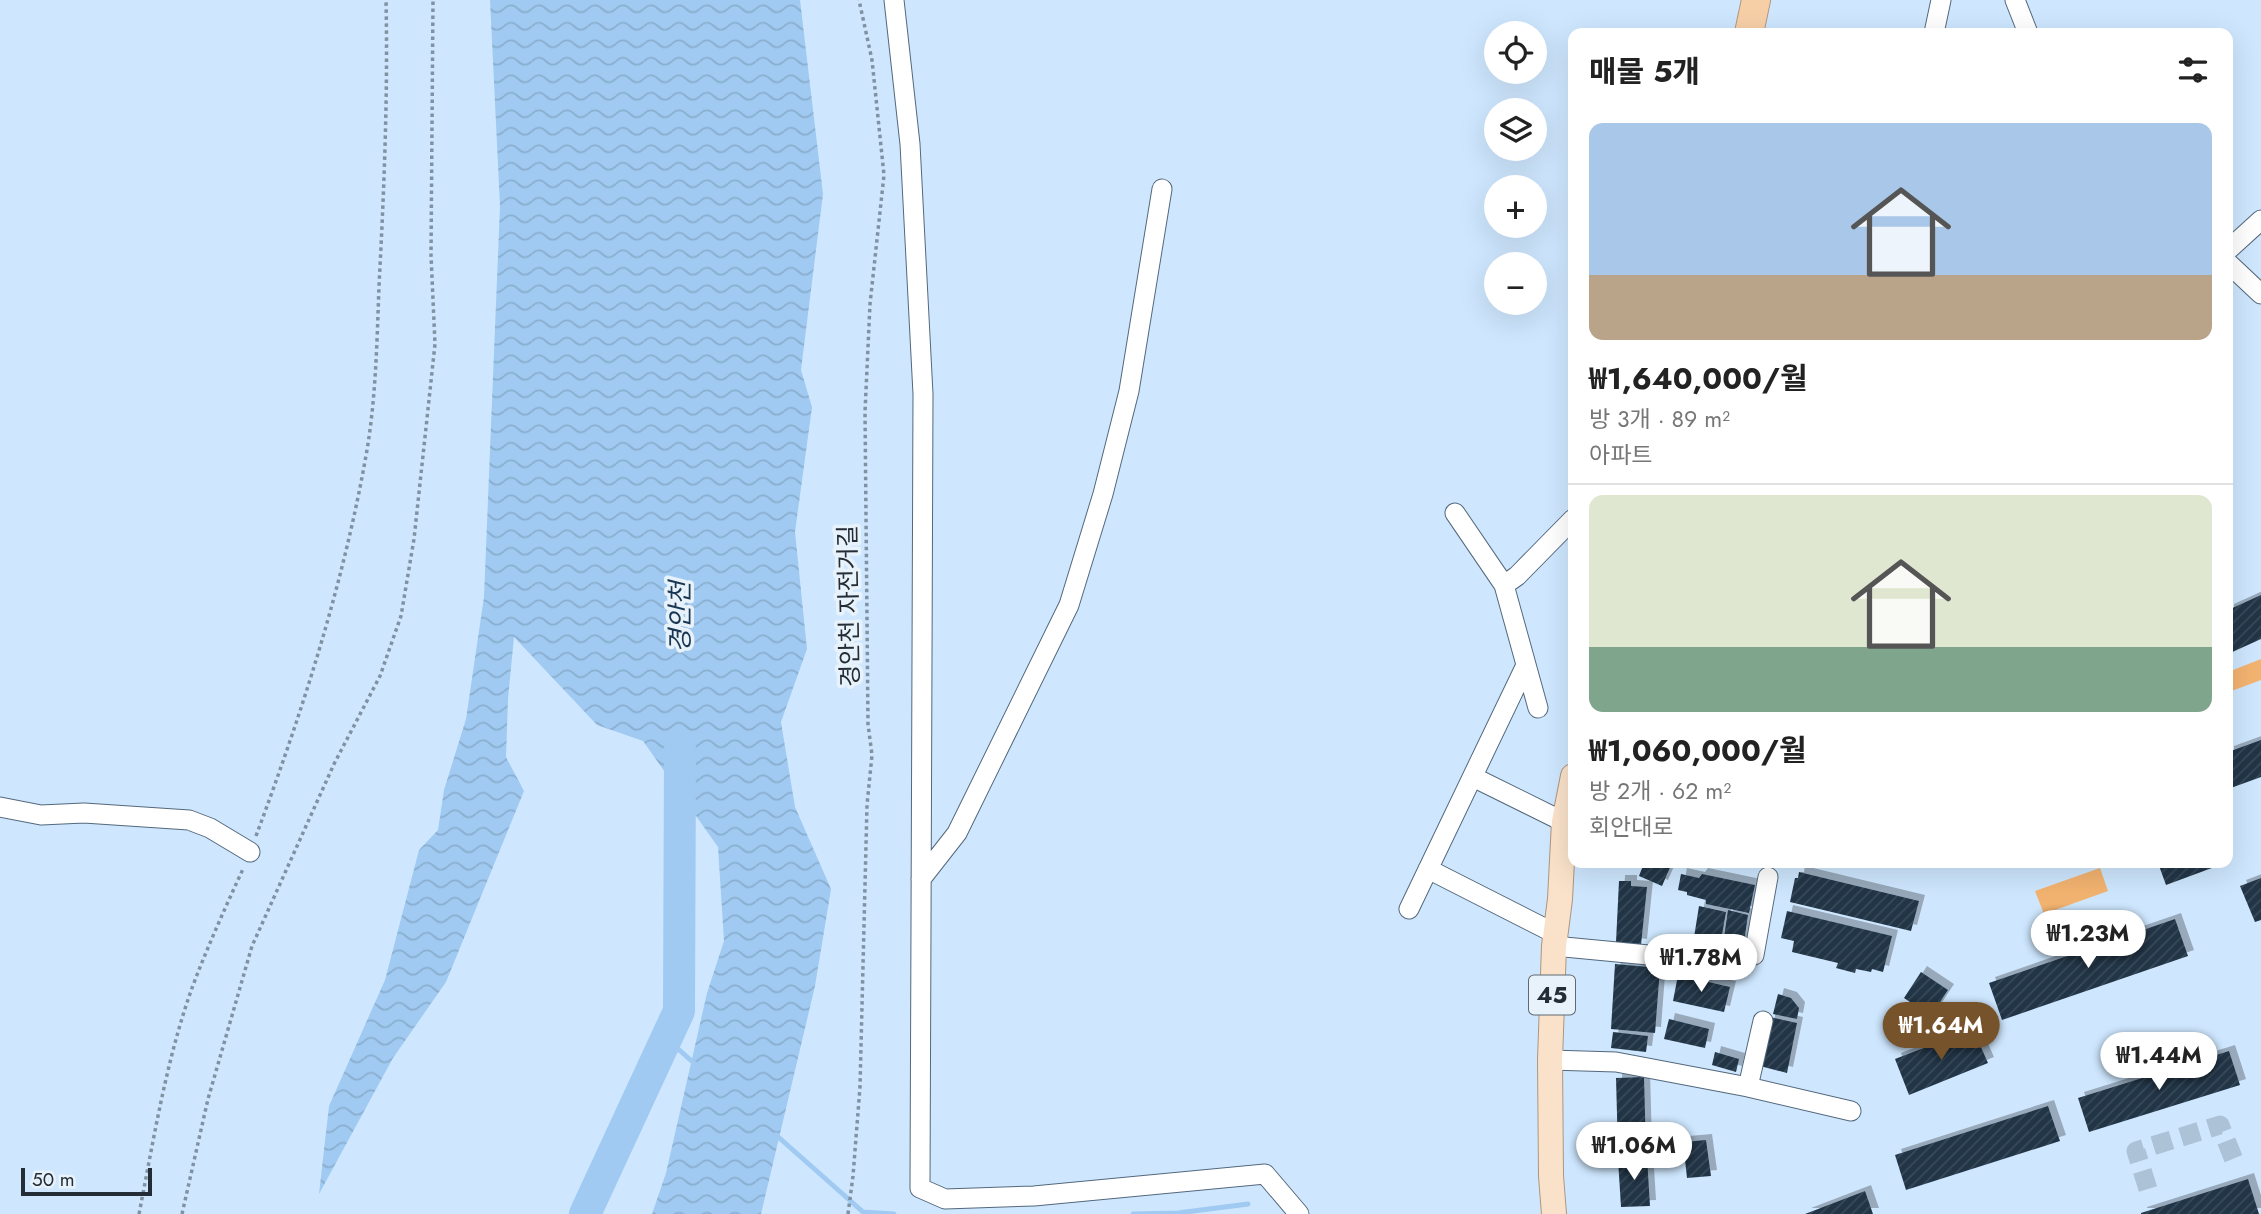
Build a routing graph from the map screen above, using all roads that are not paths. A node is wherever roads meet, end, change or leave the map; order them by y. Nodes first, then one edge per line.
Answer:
1 (894, 0) edge
2 (1756, 0) edge
3 (1941, 0) edge
4 (2015, 0) edge
5 (1749, 28) edge
6 (1935, 28) edge
7 (2026, 28) edge
8 (1161, 188) dead end
9 (2261, 220) edge
10 (2233, 245) edge
11 (2233, 268) edge
12 (2261, 295) edge
13 (1455, 513) dead end
14 (1568, 524) edge
15 (1504, 585) junction
16 (1526, 665) junction
17 (1538, 708) dead end
18 (1473, 777) junction
19 (1568, 802) edge
20 (0, 807) edge
21 (1564, 822) junction
22 (250, 852) road end
23 (1428, 869) junction
24 (1768, 877) dead end
25 (921, 879) junction
26 (1409, 909) dead end
27 (1555, 940) junction
28 (1763, 1021) dead end
29 (1550, 1060) junction
30 (1748, 1087) junction
31 (1851, 1111) dead end
32 (945, 1206) edge
33 (1299, 1214) edge
34 (1554, 1214) edge

1 - 25 street
2 - 5 highway
3 - 6 street
4 - 7 street
8 - 25 street
9 - 10 street
11 - 12 street
13 - 15 street
14 - 15 street
15 - 16 street
16 - 17 street
16 - 18 street
18 - 21 street
18 - 23 street
19 - 21 main road, 45
20 - 22 street
21 - 27 main road, 45
23 - 26 street
23 - 27 street
24 - 27 street
25 - 32 street
27 - 29 main road, 45
28 - 30 street
29 - 30 street
29 - 34 main road, 45
30 - 31 street
32 - 33 street

